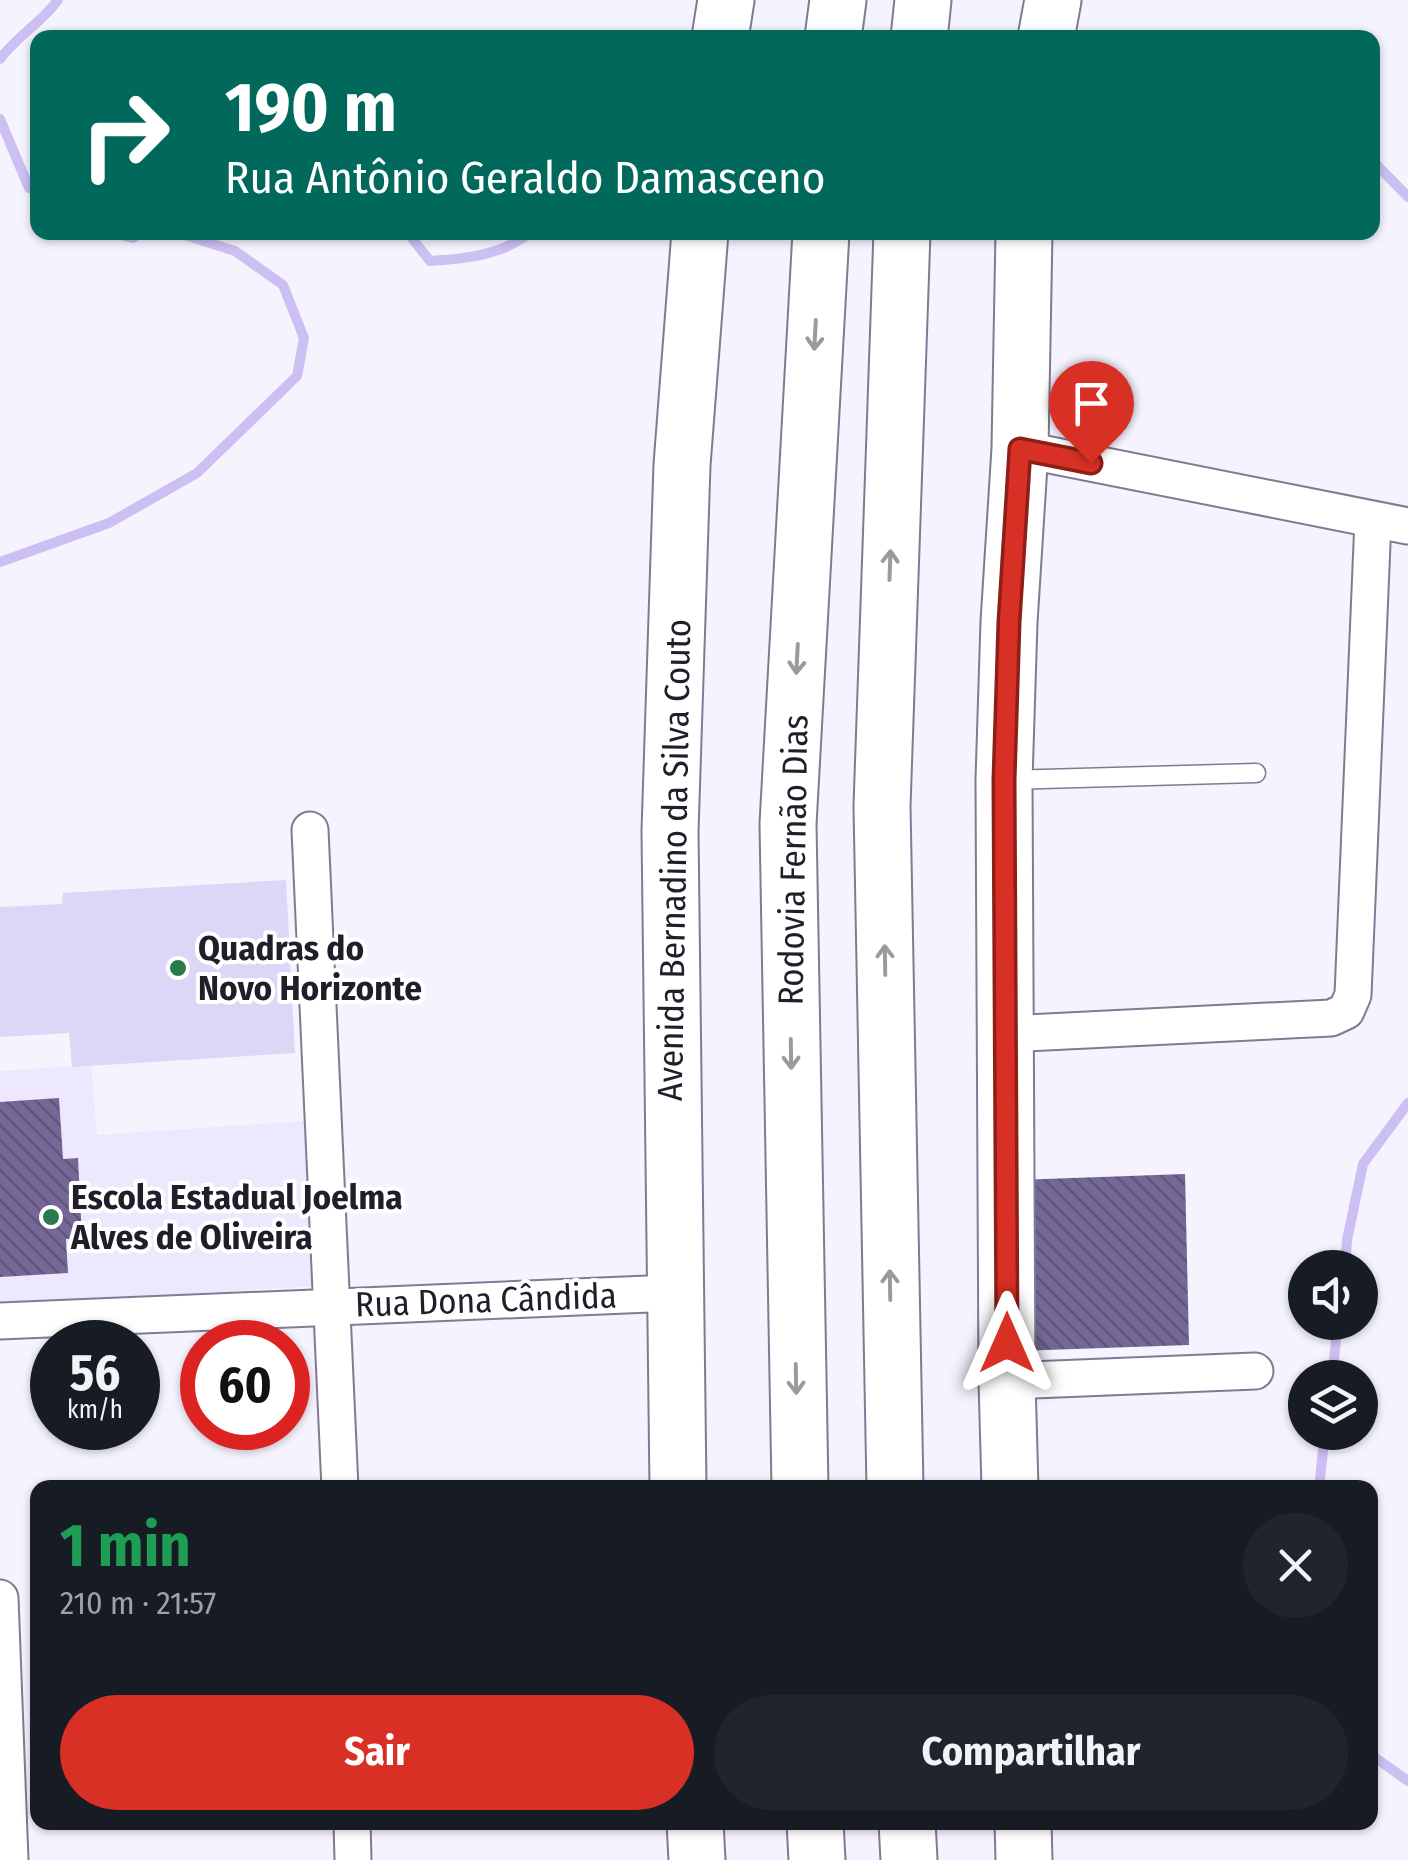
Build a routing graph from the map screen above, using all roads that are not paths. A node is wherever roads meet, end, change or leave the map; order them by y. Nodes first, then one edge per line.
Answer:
1 (838, 0) edge
2 (923, 0) edge
3 (1053, 0) edge
4 (835, 30) edge
5 (920, 30) edge
6 (1047, 30) edge
7 (699, 240) edge
8 (821, 240) edge
9 (1024, 240) edge
10 (901, 241) edge
11 (1020, 449) junction
12 (1391, 523) edge
13 (1256, 773) dead end
14 (1004, 780) junction
15 (310, 830) dead end
16 (1005, 1034) junction
17 (673, 1293) junction
18 (334, 1306) junction
19 (0, 1322) edge
20 (1255, 1372) dead end
21 (1007, 1381) junction
22 (340, 1480) edge
23 (678, 1480) edge
24 (800, 1480) edge
25 (895, 1480) edge
26 (1010, 1480) edge
27 (0, 1598) edge
28 (352, 1830) edge
29 (695, 1830) edge
30 (815, 1830) edge
31 (907, 1830) edge
32 (1022, 1830) edge
33 (10, 1860) edge
34 (353, 1860) edge
35 (697, 1860) edge
36 (817, 1860) edge
37 (909, 1860) edge
38 (1024, 1860) edge

1 - 4 main road
2 - 5 main road
3 - 6 main road
7 - 17 main road, Avenida Bernadino da Silva Couto
8 -> 24 main road, Rodovia Fernão Dias
9 - 11 main road
25 -> 10 main road
11 - 12 street
11 - 14 main road
12 - 16 street
13 - 14 lane
14 - 16 main road
15 - 18 street
16 - 21 main road
17 - 18 street, Rua Dona Cândida
17 - 23 main road, Avenida Bernadino da Silva Couto
18 - 19 street, Rua Dona Cândida
18 - 22 street
20 - 21 street
21 - 26 main road
27 - 33 street
28 - 34 street
29 - 35 main road
30 - 36 main road
31 - 37 main road
32 - 38 main road

